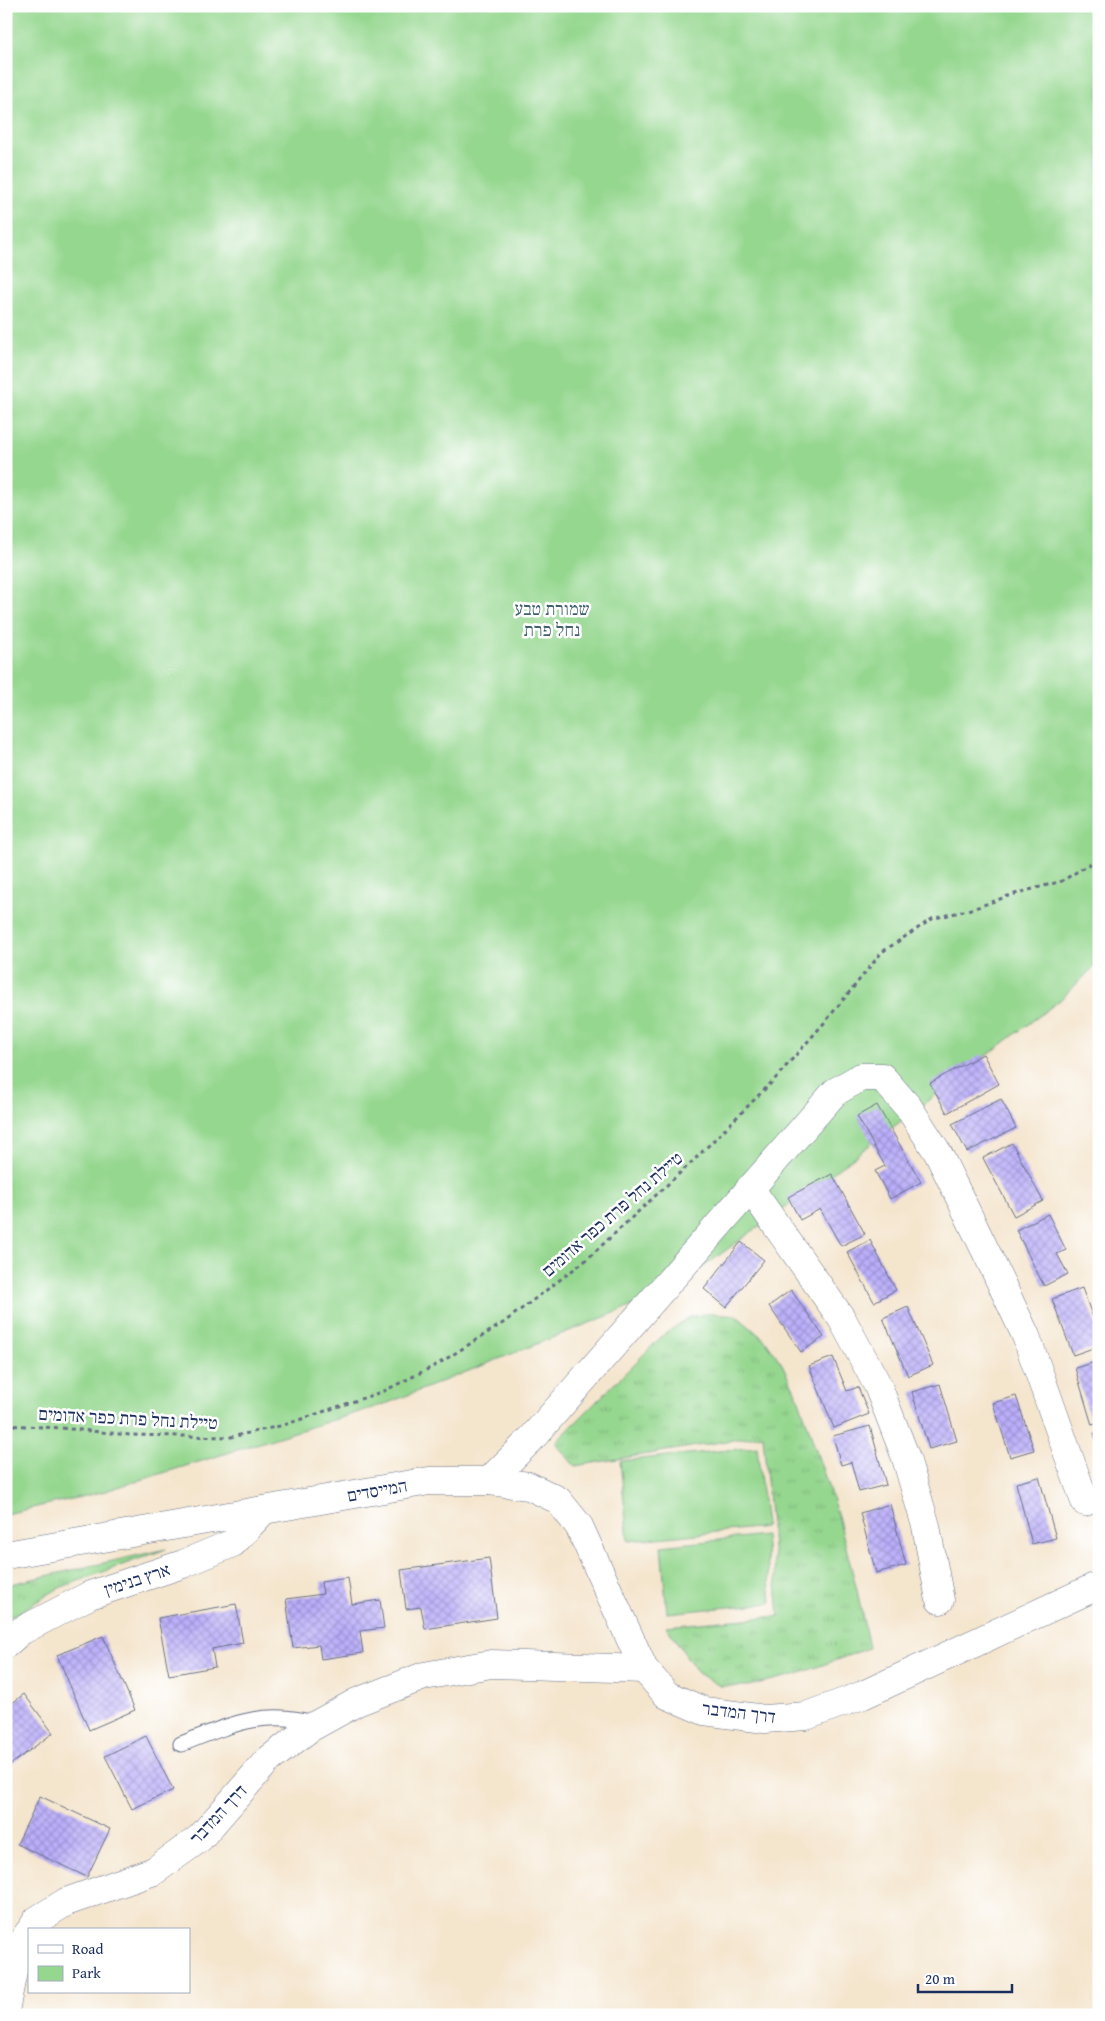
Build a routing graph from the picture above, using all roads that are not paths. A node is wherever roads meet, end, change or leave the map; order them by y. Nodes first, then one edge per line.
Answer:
1 (750, 1188) junction
2 (489, 1481) junction
3 (1085, 1502) dead end
4 (264, 1510) junction
5 (6, 1555) edge
6 (1099, 1585) edge
7 (940, 1600) dead end
8 (6, 1644) edge
9 (644, 1669) junction
10 (317, 1724) junction
11 (181, 1744) dead end
12 (32, 1928) edge
13 (28, 1934) edge
14 (6, 2006) edge

1 - 2 street
1 - 3 street
1 - 7 street
2 - 4 street, המייסדים
2 - 9 street, המייסדים
4 - 5 street, המייסדים
4 - 8 street, ארץ בנימין
6 - 9 street, דרך המדבר
9 - 10 street, דרך המדבר
10 - 11 lane
10 - 12 street, דרך המדבר
13 - 14 street, דרך המדבר

